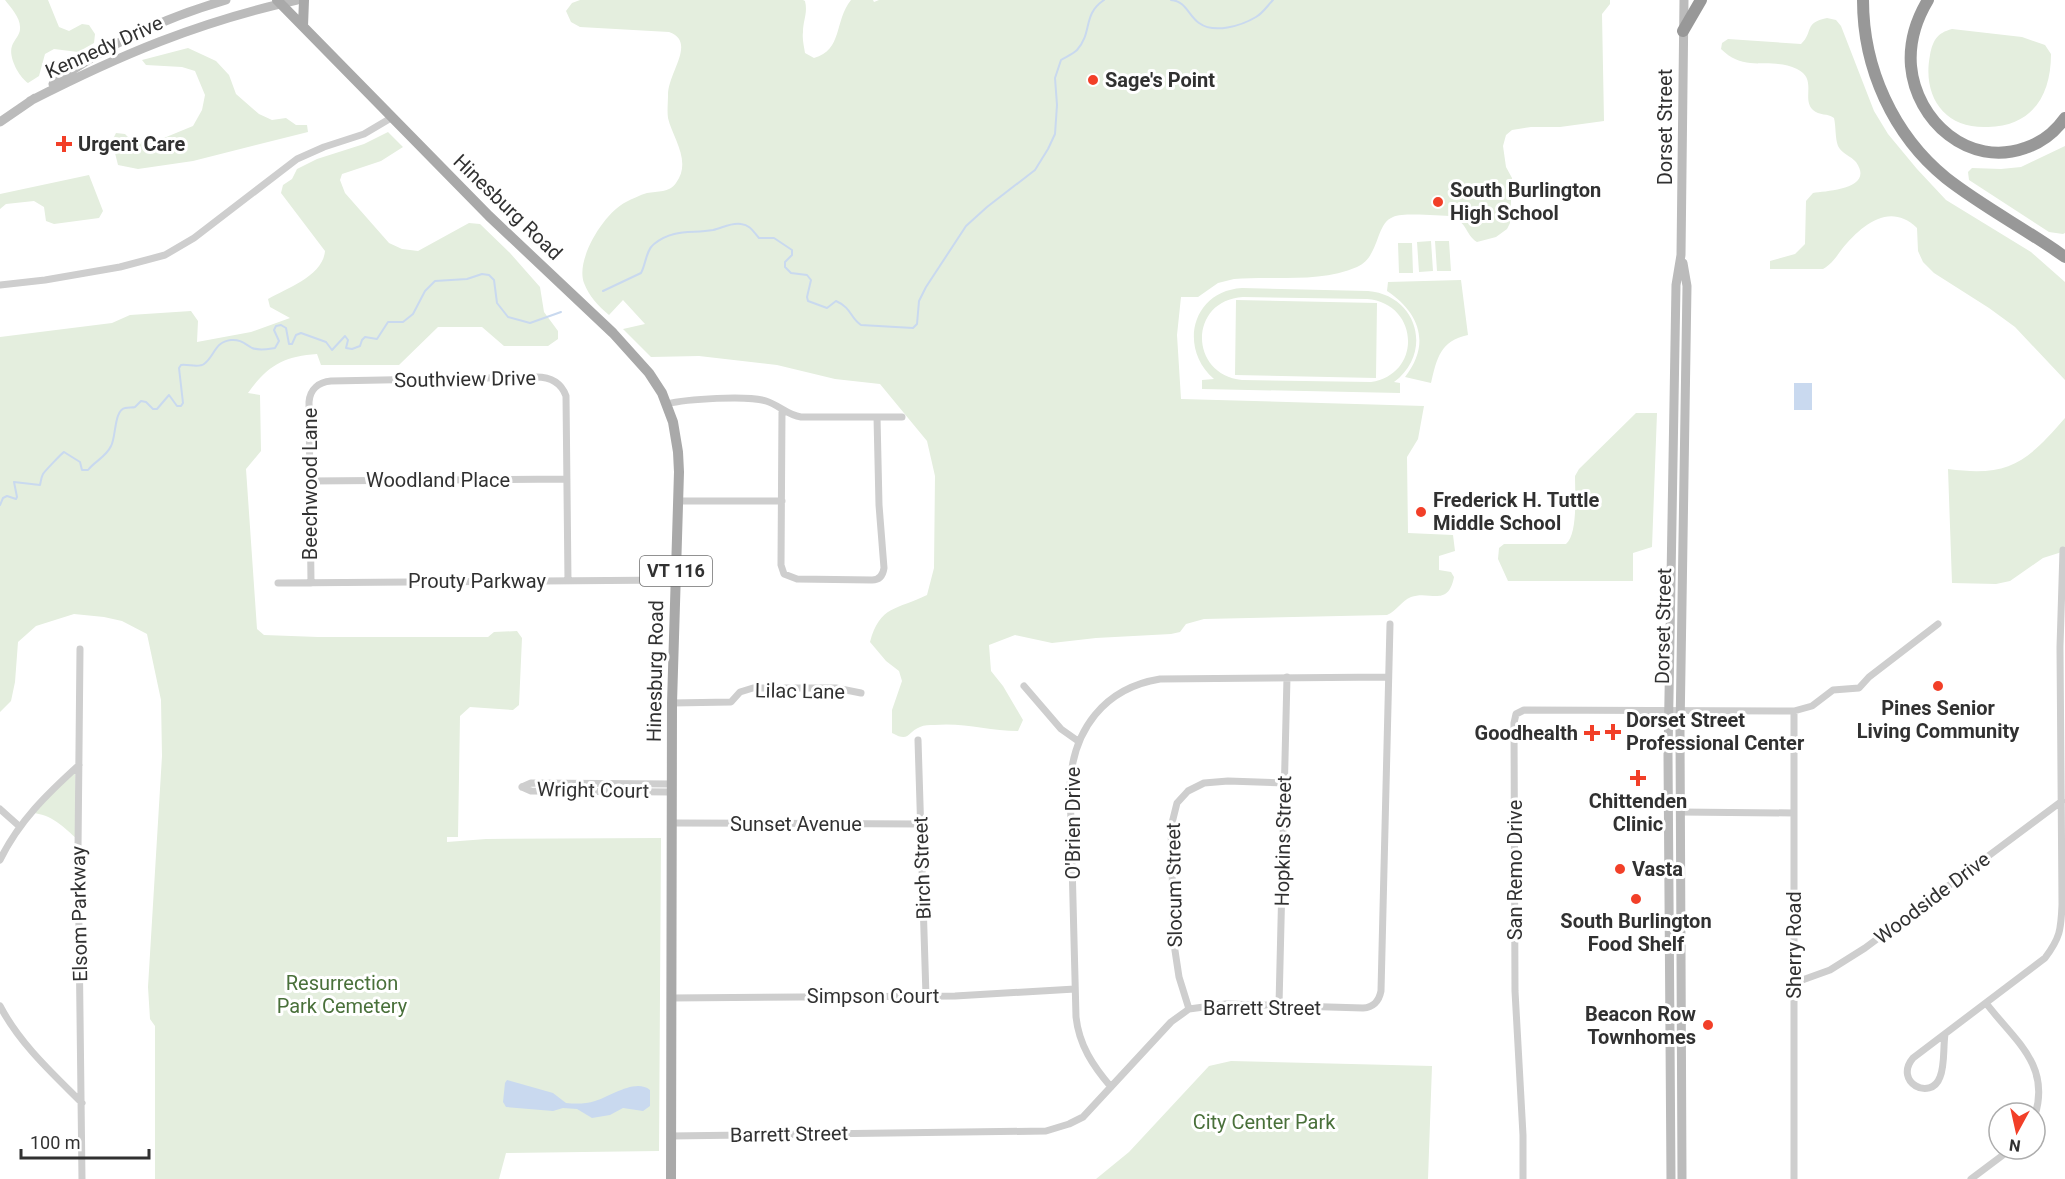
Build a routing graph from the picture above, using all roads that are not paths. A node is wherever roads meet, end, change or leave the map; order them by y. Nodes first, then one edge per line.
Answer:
1 (226, 0) edge
2 (297, 0) edge
3 (304, 0) edge
4 (1684, 0) edge
5 (1701, 0) edge
6 (1863, 0) edge
7 (1928, 0) edge
8 (279, 2) edge
9 (303, 26) junction
10 (1683, 31) junction
11 (30, 101) junction
12 (391, 118) junction
13 (2065, 118) edge
14 (0, 122) edge
15 (1681, 255) junction
16 (2065, 257) edge
17 (0, 285) edge
18 (316, 387) joint
19 (666, 404) junction
20 (782, 410) junction
21 (878, 417) junction
22 (902, 417) dead end
23 (567, 479) junction
24 (310, 481) junction
25 (679, 501) junction
26 (782, 501) junction
27 (2063, 550) dead end
28 (675, 580) junction
29 (568, 581) junction
30 (311, 582) junction
31 (278, 583) dead end
32 (1390, 624) dead end
33 (1938, 624) dead end
34 (80, 649) dead end
35 (1287, 677) junction
36 (1388, 677) junction
37 (1024, 686) dead end
38 (861, 693) dead end
39 (672, 703) junction
40 (1669, 710) junction
41 (1680, 710) junction
42 (1794, 711) junction
43 (918, 740) dead end
44 (1078, 741) junction
45 (79, 765) junction
46 (1285, 783) junction
47 (672, 788) junction
48 (2062, 801) junction
49 (0, 809) edge
50 (1680, 812) junction
51 (1794, 813) junction
52 (672, 823) junction
53 (921, 824) junction
54 (19, 826) junction
55 (0, 860) edge
56 (1794, 983) junction
57 (1075, 989) junction
58 (926, 996) junction
59 (671, 998) junction
60 (1986, 1003) junction
61 (1279, 1005) junction
62 (0, 1006) edge
63 (1189, 1009) junction
64 (1945, 1034) junction
65 (1111, 1088) junction
66 (2037, 1101) edge
67 (82, 1103) junction
68 (671, 1136) junction
69 (1995, 1161) edge
70 (82, 1179) edge
71 (671, 1179) edge
72 (1523, 1179) edge
73 (1671, 1179) edge
74 (1682, 1179) edge
75 (1794, 1179) edge
76 (1971, 1179) edge

1 - 11 main road, Kennedy Drive
2 - 8 main road, Kennedy Drive
3 - 9 main road
4 - 10 main road, Dorset Street
5 - 10 highway
6 - 16 highway
7 - 13 highway
8 - 9 main road, Hinesburg Road / VT 116
8 - 11 main road, Kennedy Drive
9 - 12 main road, Hinesburg Road / VT 116
10 - 15 main road, Dorset Street
11 - 14 main road, Kennedy Drive
12 - 17 street
12 - 19 main road, Hinesburg Road / VT 116
15 - 40 main road, Dorset Street
15 - 41 main road, Dorset Street
18 - 23 street, Southview Drive
18 - 24 street, Beechwood Lane
19 - 20 street
19 - 25 main road, Hinesburg Road / VT 116
20 - 21 street
20 - 26 street
21 - 22 street
21 - 26 street
23 - 24 street, Woodland Place
23 - 29 street, Southview Drive
24 - 30 street, Beechwood Lane
25 - 26 street
25 - 28 main road, Hinesburg Road / VT 116
27 - 48 street
28 - 29 street, Prouty Parkway
28 - 39 main road, Hinesburg Road / VT 116
29 - 30 street, Prouty Parkway
30 - 31 street, Prouty Parkway
32 - 36 street, Barrett Street
33 - 42 street
34 - 45 street, Elsom Parkway
35 - 36 street, O'Brien Drive
35 - 44 street, O'Brien Drive
35 - 46 street, Hopkins Street
36 - 61 street, Barrett Street
37 - 44 street
38 - 39 street, Lilac Lane
39 - 47 main road, Hinesburg Road / VT 116
40 - 41 street
40 - 72 street, San Remo Drive
40 - 73 main road, Dorset Street
41 - 42 street
41 - 50 main road, Dorset Street
42 - 51 street, Sherry Road
43 - 53 street, Birch Street
44 - 57 street, O'Brien Drive
45 - 54 street
45 - 67 street, Elsom Parkway
46 - 61 street, Hopkins Street
46 - 63 street, Slocum Street
47 - 47 street, Wright Court
47 - 52 main road, Hinesburg Road / VT 116
48 - 56 street, Woodside Drive
48 - 60 street
49 - 54 street
50 - 51 street
50 - 74 main road, Dorset Street
51 - 56 street, Sherry Road
52 - 53 street, Sunset Avenue
52 - 59 main road, Hinesburg Road / VT 116
53 - 58 street, Birch Street
54 - 55 street
56 - 75 street, Sherry Road
57 - 58 street, Simpson Court
57 - 65 street, O'Brien Drive
58 - 59 street, Simpson Court
59 - 68 main road, Hinesburg Road / VT 116
60 - 64 street
60 - 66 street
61 - 63 street, Barrett Street
62 - 67 street
63 - 65 street, Barrett Street
64 - 64 street
65 - 68 street, Barrett Street
67 - 70 street, Elsom Parkway
68 - 71 main road, Hinesburg Road / VT 116
69 - 76 street

